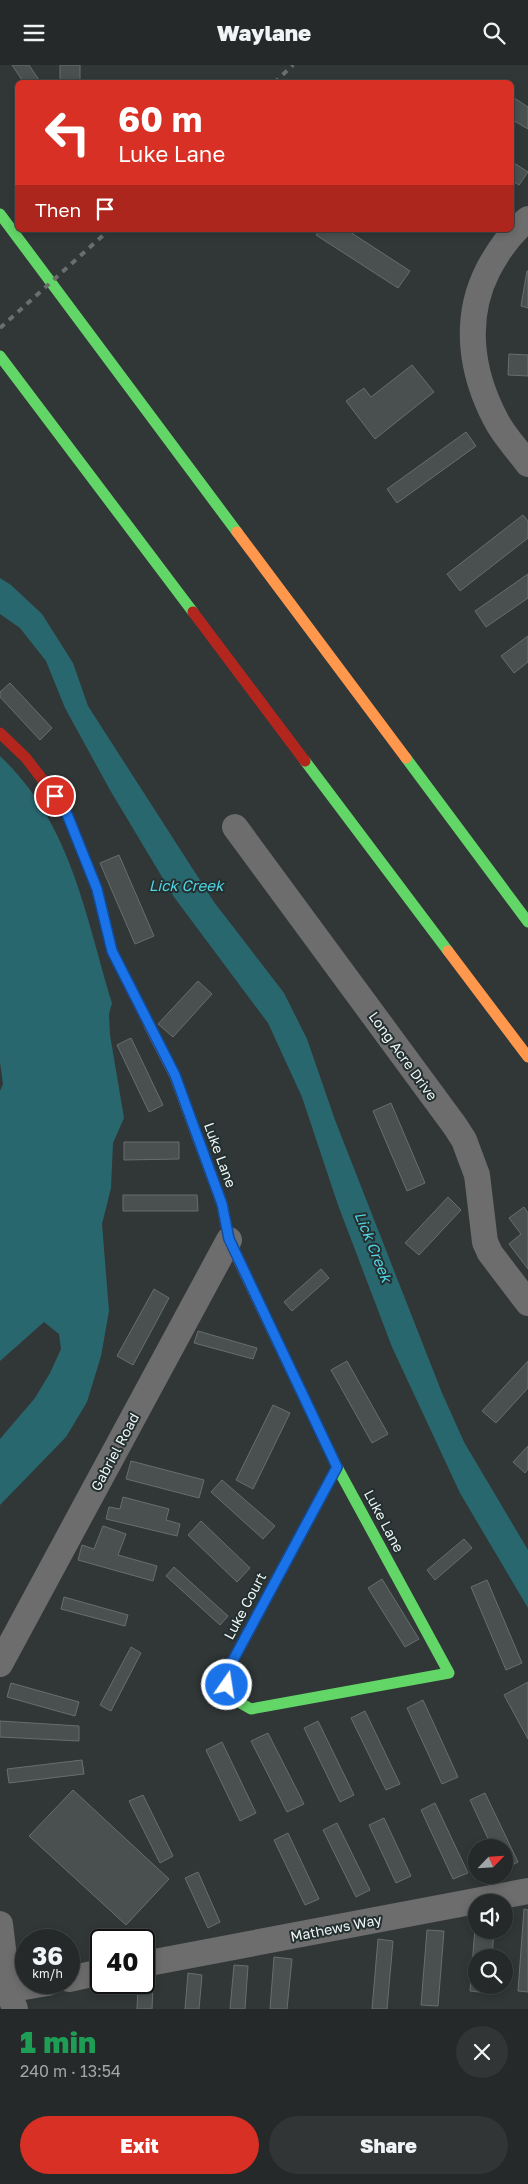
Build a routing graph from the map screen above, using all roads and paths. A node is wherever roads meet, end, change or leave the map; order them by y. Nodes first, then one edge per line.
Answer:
1 (0, 214) edge
2 (528, 219) edge
3 (0, 356) edge
4 (528, 463) edge
5 (0, 733) edge
6 (235, 827) dead end
7 (528, 922) edge
8 (528, 1057) edge
9 (229, 1239) junction
10 (528, 1303) edge
11 (337, 1467) junction
12 (0, 1664) edge
13 (449, 1673) joint
14 (528, 1891) edge
15 (0, 1924) edge
16 (155, 1962) edge
17 (8, 1997) edge

1 - 7 main road
2 - 4 street
3 - 8 main road
5 - 9 main road, Luke Lane
6 - 10 street, Long Acre Drive
9 - 11 main road, Luke Lane
9 - 12 street, Gabriel Road
11 - 13 main road, Luke Lane
11 - 13 main road, Luke Court
14 - 16 street, Mathews Way
15 - 17 street

